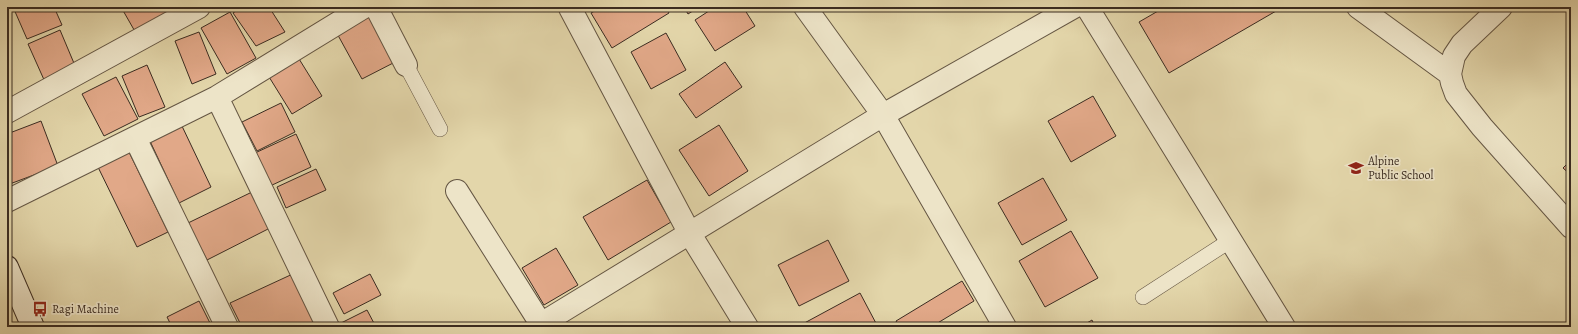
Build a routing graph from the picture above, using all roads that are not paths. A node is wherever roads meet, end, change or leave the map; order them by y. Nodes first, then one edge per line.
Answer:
1 (199, 7) edge
2 (364, 7) edge
3 (376, 7) edge
4 (805, 7) edge
5 (1074, 7) edge
6 (1087, 7) edge
7 (1358, 7) edge
8 (1500, 7) edge
9 (570, 8) edge
10 (406, 65) joint
11 (1450, 74) junction
12 (217, 97) junction
13 (7, 112) edge
14 (883, 115) junction
15 (440, 129) dead end
16 (135, 138) junction
17 (457, 192) dead end
18 (7, 201) edge
19 (1571, 227) edge
20 (690, 234) junction
21 (1231, 240) junction
22 (9, 281) edge
23 (1143, 297) dead end
24 (33, 327) edge
25 (227, 327) edge
26 (328, 327) edge
27 (747, 327) edge
28 (1006, 327) edge
29 (1284, 327) edge

1 - 13 street
2 - 12 street
3 - 10 street
4 - 14 street
5 - 14 street
6 - 21 street
7 - 11 street
8 - 11 street
9 - 20 street
10 - 15 lane
11 - 19 street
12 - 16 street
12 - 26 street
14 - 20 street
14 - 28 street
16 - 18 street
16 - 25 street
17 - 20 street
20 - 27 street
21 - 23 lane
21 - 29 street
22 - 24 street

